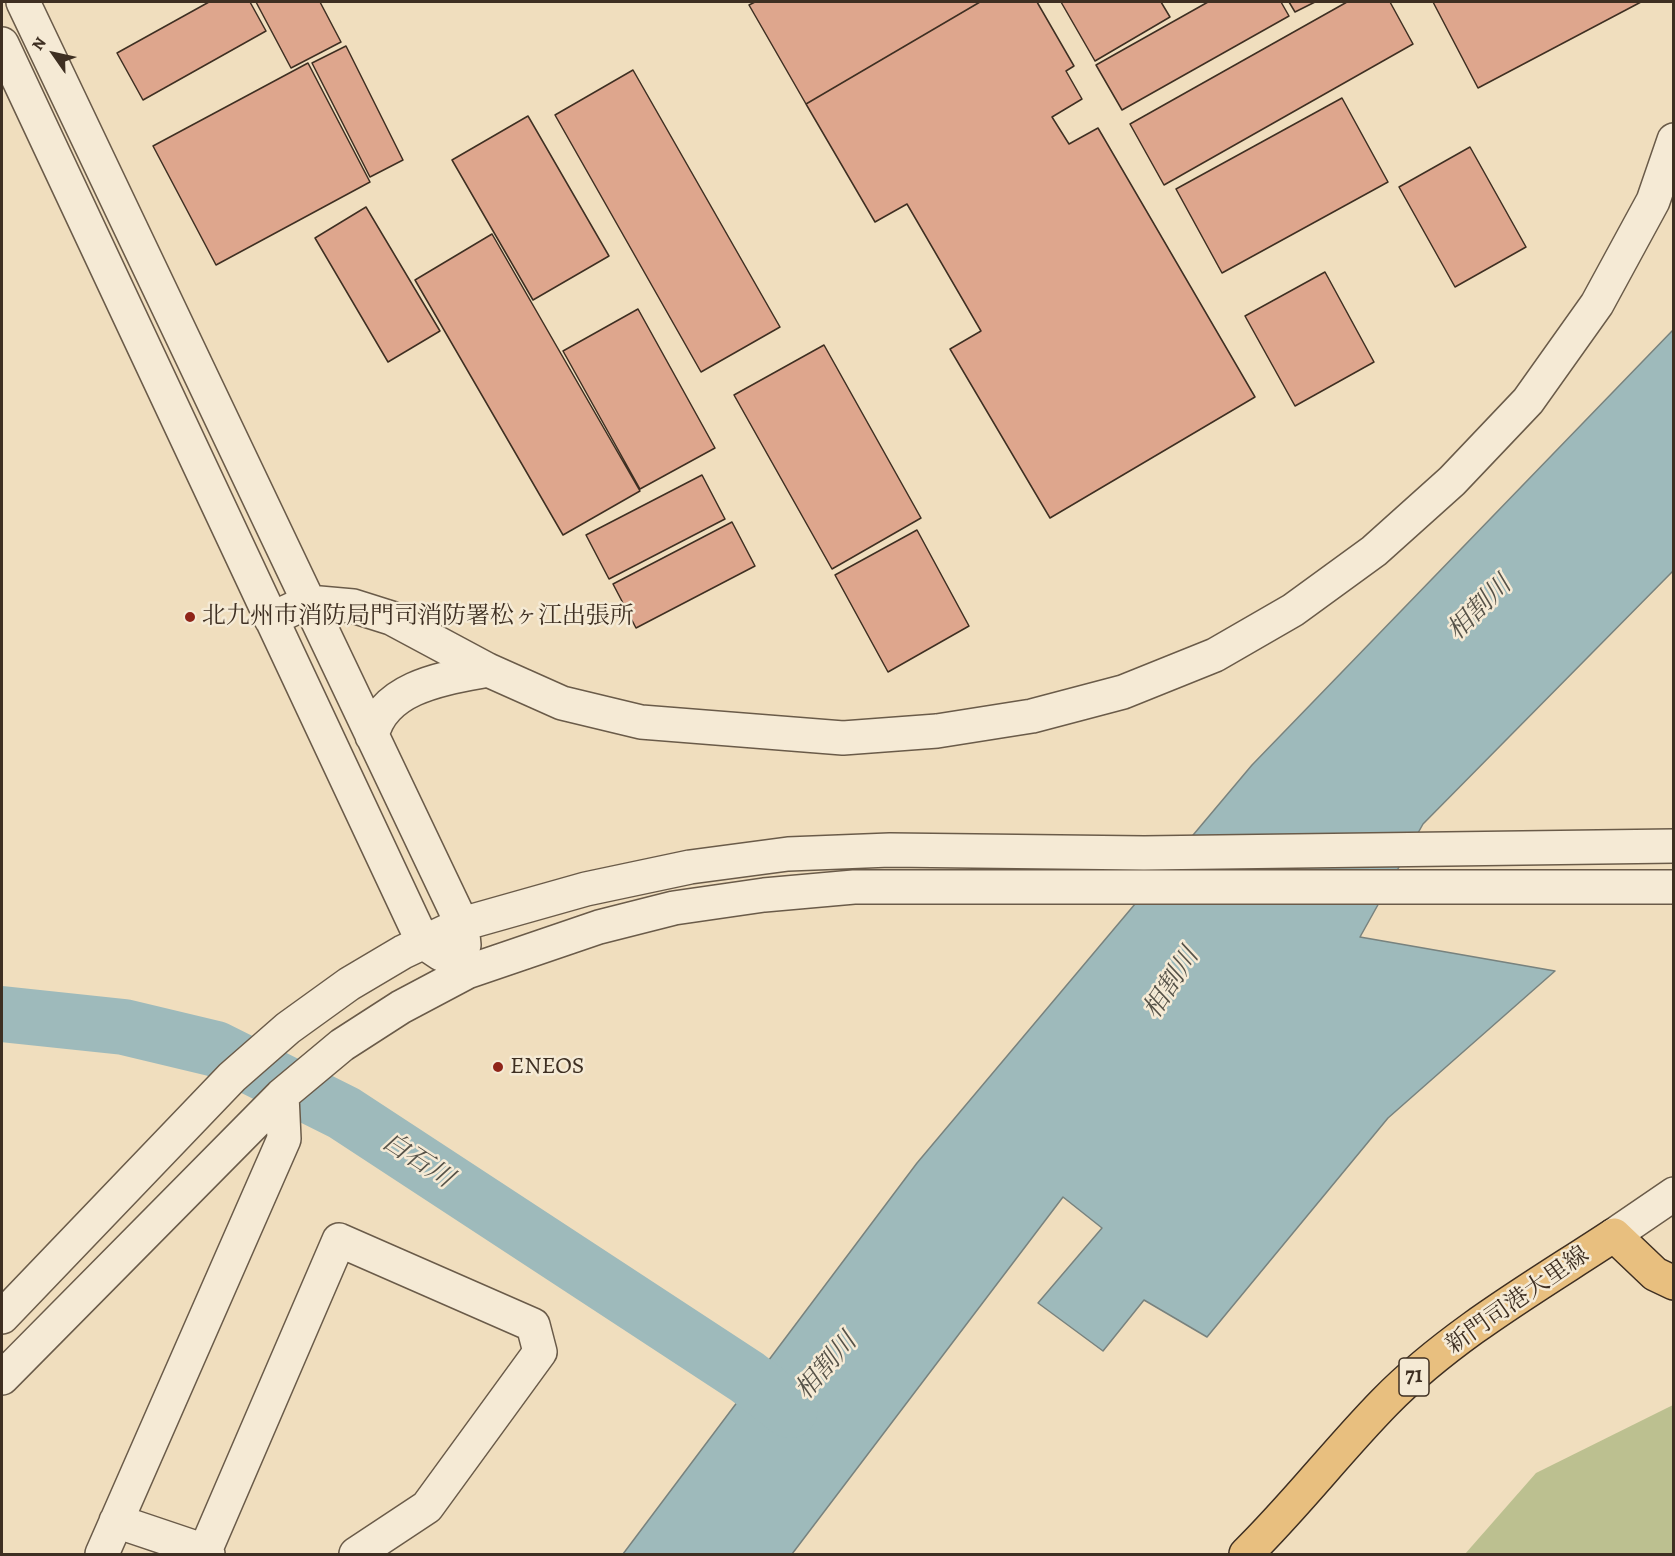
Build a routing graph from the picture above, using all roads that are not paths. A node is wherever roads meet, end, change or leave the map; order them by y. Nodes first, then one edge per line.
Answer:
1 (24, 2) edge
2 (2, 44) edge
3 (1674, 140) edge
4 (308, 602) junction
5 (271, 619) junction
6 (488, 670) junction
7 (372, 736) junction
8 (1674, 846) edge
9 (1674, 887) edge
10 (462, 924) junction
11 (423, 942) junction
12 (467, 972) junction
13 (282, 1095) junction
14 (1674, 1194) edge
15 (1614, 1235) junction
16 (1674, 1282) edge
17 (2, 1317) edge
18 (2, 1378) edge
19 (116, 1521) junction
20 (206, 1553) edge
21 (102, 1554) edge
22 (356, 1554) edge
23 (1246, 1554) edge

1 - 4 street
2 - 5 street
3 - 6 street
4 - 5 street
4 - 6 street
4 - 7 street
5 - 11 street
6 - 7 street
7 - 10 street
8 - 10 street
9 - 12 street
10 - 11 street
10 - 12 street
11 - 12 street
11 - 17 street
12 - 13 street
13 - 18 street
13 - 19 street
14 - 15 street
15 - 16 main road, 新門司港大里線
15 - 23 main road, 新門司港大里線 / 71
19 - 20 street
19 - 21 street
20 - 22 street

